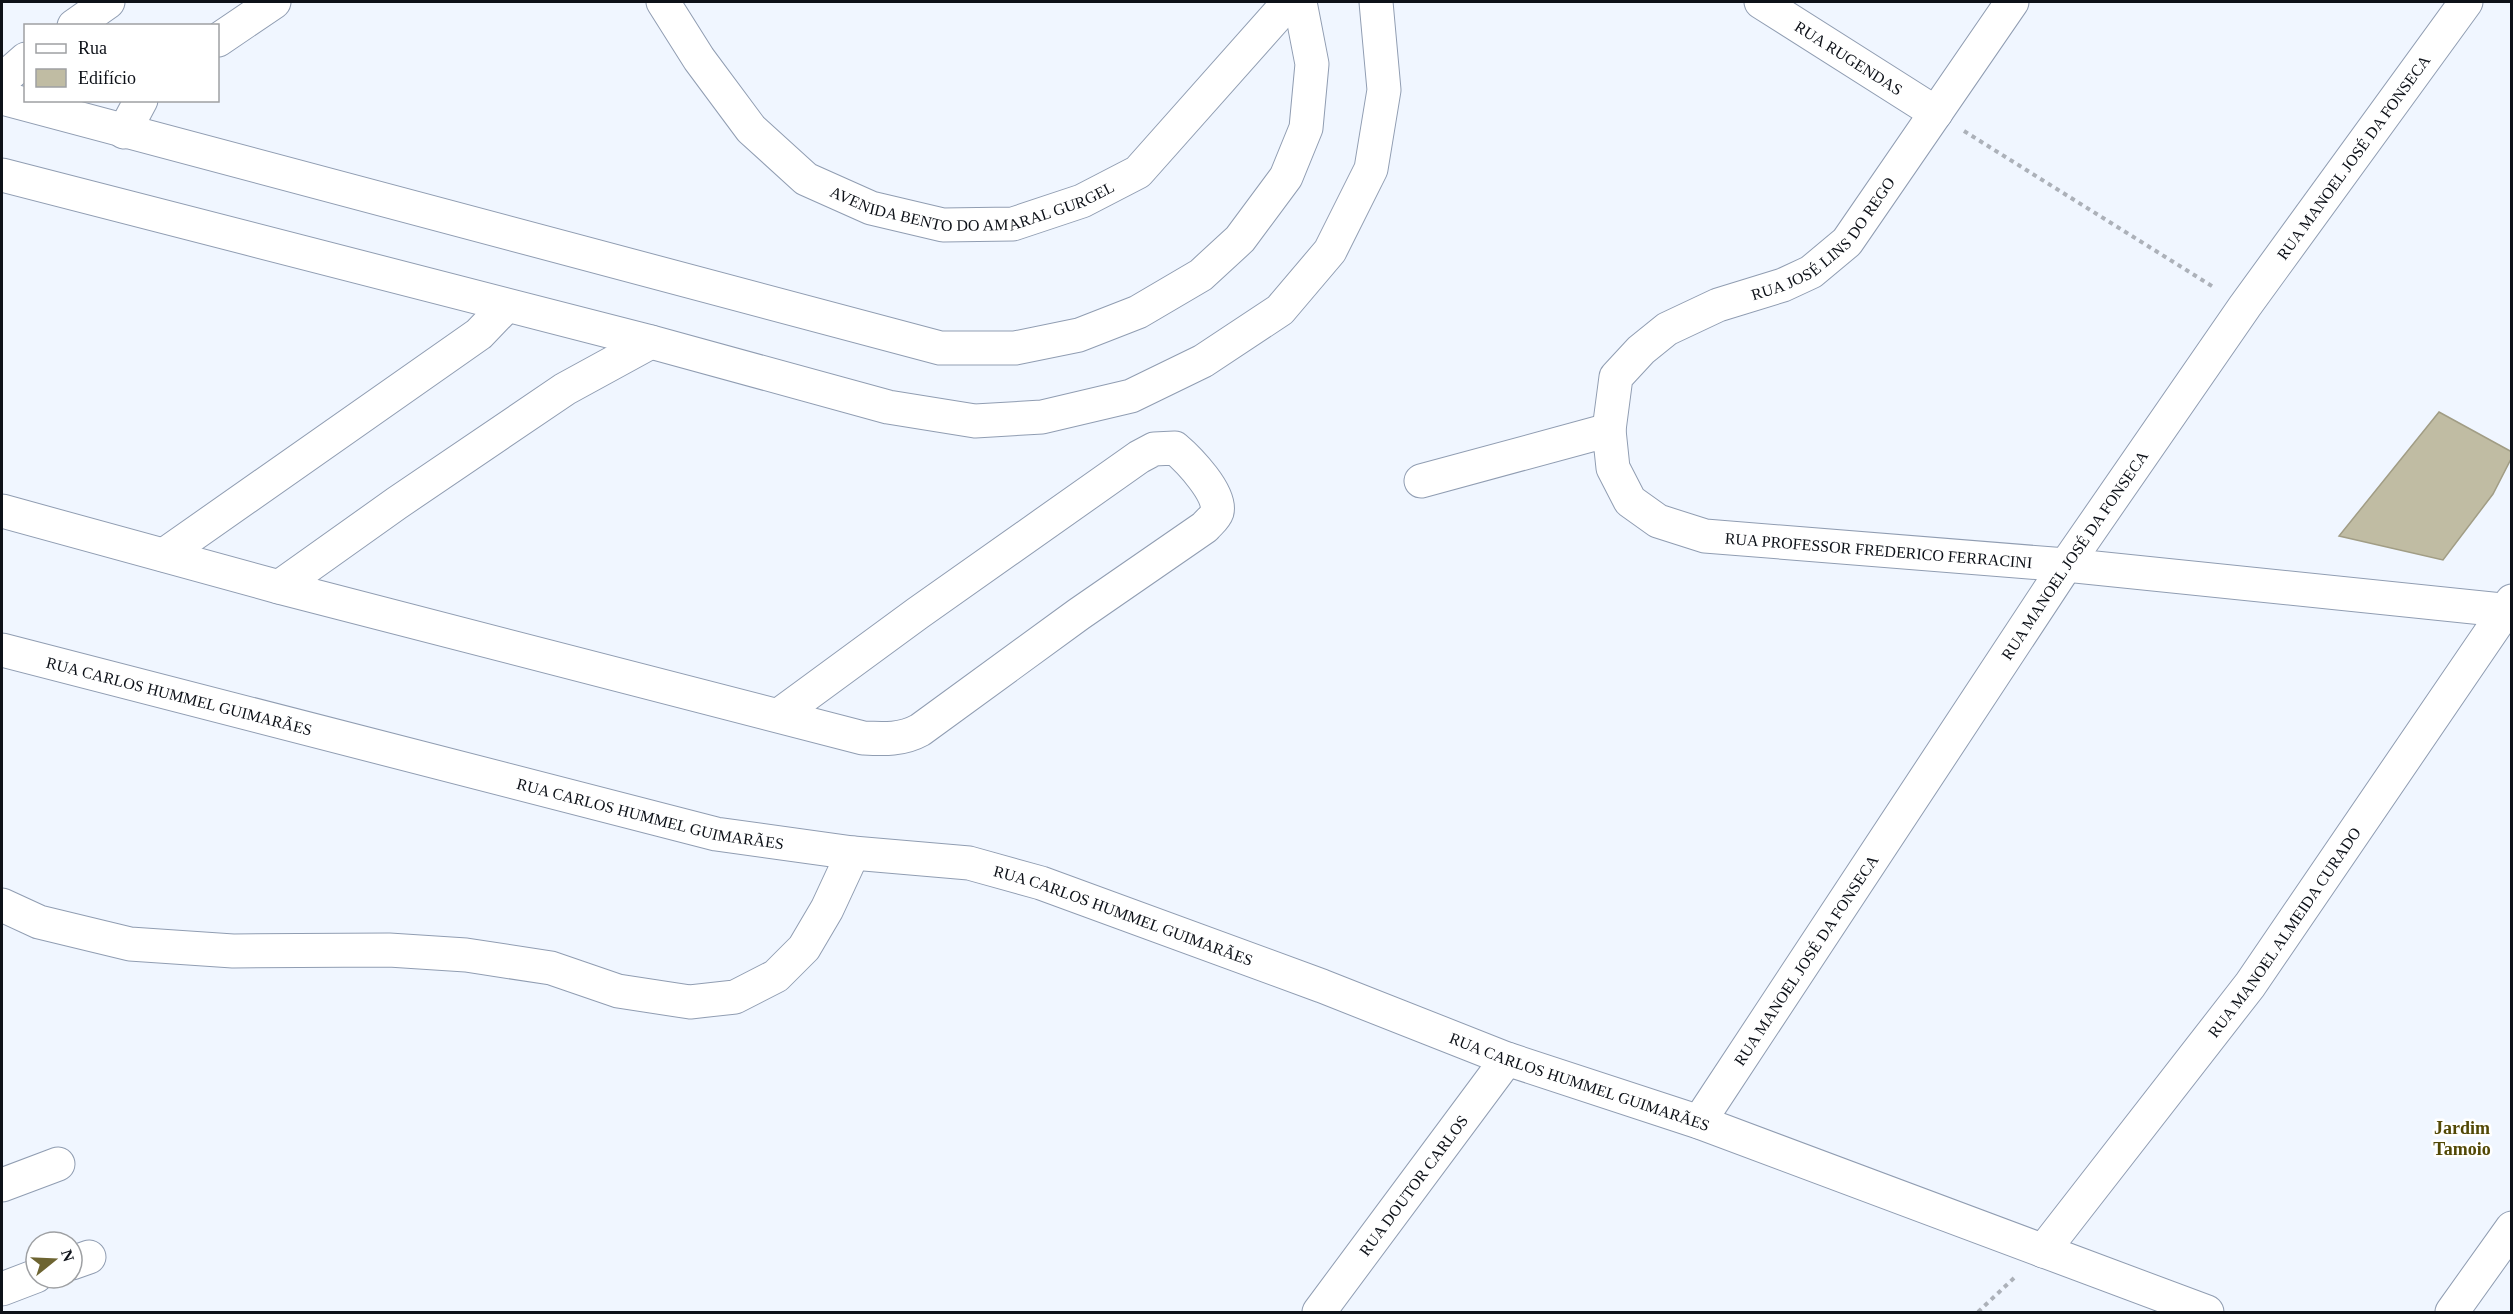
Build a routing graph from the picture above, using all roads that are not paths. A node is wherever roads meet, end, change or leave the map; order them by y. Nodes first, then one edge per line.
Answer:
1 (108, 2) edge
2 (274, 2) edge
3 (663, 2) edge
4 (1289, 2) edge
5 (1300, 2) edge
6 (1376, 2) edge
7 (1761, 2) edge
8 (2012, 2) edge
9 (2466, 2) edge
10 (77, 24) edge
11 (219, 39) edge
12 (24, 61) edge
13 (2, 80) edge
14 (2, 98) edge
15 (140, 102) edge
16 (1936, 113) junction
17 (124, 132) junction
18 (9, 184) edge
19 (506, 306) junction
20 (651, 342) junction
21 (1609, 430) junction
22 (1421, 481) dead end
23 (2, 511) edge
24 (164, 555) junction
25 (2066, 565) junction
26 (279, 587) junction
27 (2510, 607) edge
28 (2, 650) edge
29 (779, 715) junction
30 (853, 853) junction
31 (2, 905) edge
32 (1507, 1059) junction
33 (1699, 1122) junction
34 (58, 1164) dead end
35 (2, 1185) edge
36 (2511, 1228) edge
37 (2043, 1251) junction
38 (24, 1280) edge
39 (2, 1288) edge
40 (1319, 1312) edge
41 (2207, 1312) edge
42 (2452, 1312) edge

1 - 10 street
2 - 11 street
3 - 4 street, AVENIDA BENTO DO AMARAL GURGEL
5 - 17 street
6 - 20 street
7 - 16 street, RUA RUGENDAS
8 - 16 street, RUA JOSÉ LINS DO REGO
9 - 25 street, RUA MANOEL JOSÉ DA FONSECA
12 - 13 street
14 - 17 street
15 - 17 street
16 - 21 street, RUA JOSÉ LINS DO REGO
18 - 19 street
19 - 20 street
19 - 24 street
20 - 26 street
21 - 22 street
21 - 25 street, RUA PROFESSOR FREDERICO FERRACINI
23 - 24 street
24 - 26 street
25 - 27 street, RUA PROFESSOR FREDERICO FERRACINI
25 - 33 street, RUA MANOEL JOSÉ DA FONSECA
26 - 29 street
27 - 37 street, RUA MANOEL ALMEIDA CURADO
28 - 30 street, RUA CARLOS HUMMEL GUIMARÃES
29 - 29 street
30 - 31 street
30 - 32 street, RUA CARLOS HUMMEL GUIMARÃES
32 - 33 street, RUA CARLOS HUMMEL GUIMARÃES
32 - 40 street, RUA DOUTOR CARLOS
33 - 37 street, RUA CARLOS HUMMEL GUIMARÃES
34 - 35 street
36 - 42 street
37 - 41 street, RUA CARLOS HUMMEL GUIMARÃES
38 - 39 street

